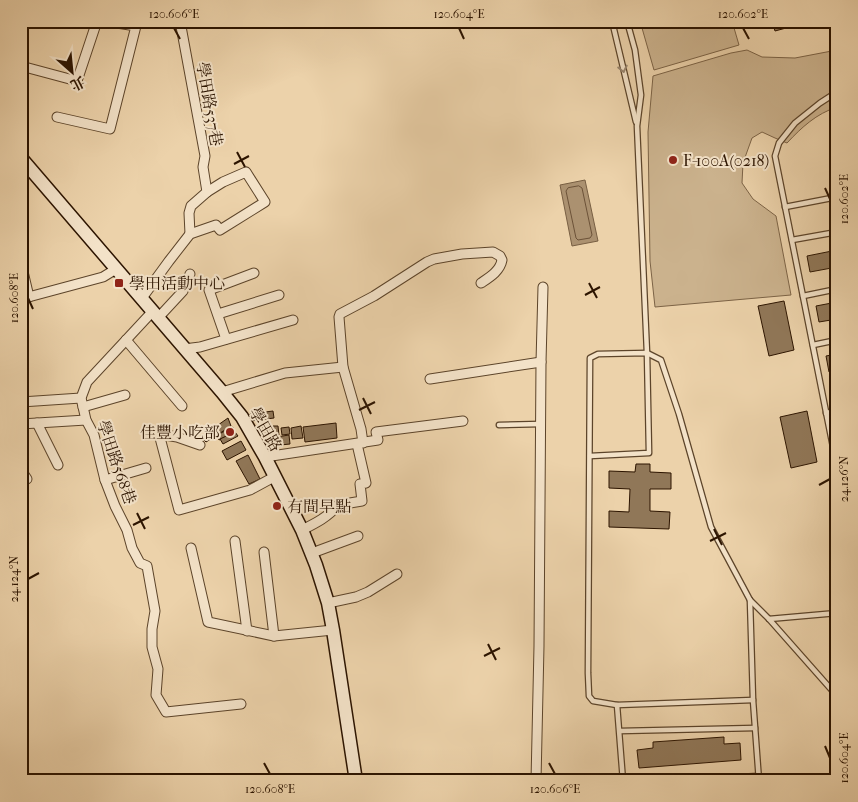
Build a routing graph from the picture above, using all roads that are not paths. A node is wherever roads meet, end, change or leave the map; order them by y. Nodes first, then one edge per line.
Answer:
1 (97, 21) edge
2 (104, 21) edge
3 (180, 21) edge
4 (612, 21) edge
5 (627, 21) edge
6 (21, 66) edge
7 (837, 92) edge
8 (57, 117) dead end
9 (637, 126) junction
10 (21, 158) edge
11 (207, 192) junction
12 (837, 197) edge
13 (785, 207) junction
14 (837, 232) edge
15 (190, 234) junction
16 (792, 240) junction
17 (21, 263) edge
18 (116, 269) junction
19 (254, 273) dead end
20 (190, 274) dead end
21 (481, 283) dead end
22 (543, 287) dead end
23 (837, 289) edge
24 (279, 294) dead end
25 (803, 296) junction
26 (25, 298) edge
27 (142, 298) junction
28 (155, 314) junction
29 (218, 314) junction
30 (293, 320) dead end
31 (226, 339) junction
32 (126, 340) junction
33 (837, 340) edge
34 (812, 345) junction
35 (184, 349) junction
36 (647, 353) junction
37 (541, 362) junction
38 (343, 367) junction
39 (430, 379) dead end
40 (222, 392) junction
41 (125, 396) dead end
42 (21, 402) edge
43 (82, 402) junction
44 (182, 406) dead end
45 (837, 411) edge
46 (826, 413) junction
47 (86, 420) junction
48 (463, 421) dead end
49 (36, 423) junction
50 (21, 424) edge
51 (541, 424) junction
52 (499, 425) dead end
53 (360, 443) junction
54 (200, 444) dead end
55 (835, 453) edge
56 (590, 456) junction
57 (265, 457) junction
58 (58, 465) dead end
59 (837, 467) edge
60 (146, 468) dead end
61 (21, 470) edge
62 (274, 477) junction
63 (27, 479) dead end
64 (105, 480) junction
65 (302, 530) junction
66 (358, 536) dead end
67 (235, 541) dead end
68 (191, 548) dead end
69 (264, 552) dead end
70 (312, 553) junction
71 (397, 574) dead end
72 (750, 600) junction
73 (328, 603) junction
74 (837, 613) edge
75 (769, 620) junction
76 (333, 630) junction
77 (247, 631) junction
78 (274, 636) junction
79 (837, 696) edge
80 (753, 700) junction
81 (241, 704) dead end
82 (617, 705) junction
83 (755, 728) junction
84 (620, 731) junction
85 (758, 779) edge
86 (158, 781) edge
87 (168, 781) edge
88 (356, 781) edge
89 (536, 781) edge
90 (623, 781) edge
91 (666, 781) edge

1 - 6 street
2 - 8 street
3 - 11 street, 學田路537巷
4 -> 9 lane
5 - 9 lane
7 - 13 lane
9 - 36 lane
10 - 18 main road, 學田路
11 - 15 street
11 - 15 street
12 - 13 lane
13 - 16 lane
14 - 16 lane
15 - 27 street
16 - 25 lane
17 - 26 street
18 - 26 street
18 - 27 main road, 學田路
19 - 29 street
20 - 28 street
21 - 38 street
22 - 37 street
23 - 25 lane
24 - 29 street
25 - 34 lane
27 - 28 main road, 學田路
28 - 32 street
28 - 35 main road, 學田路
29 - 31 street
30 - 31 street
31 - 35 street
32 - 43 street
32 - 44 street
33 - 34 lane
34 - 46 lane
35 - 40 main road, 學田路
36 - 56 lane
36 - 56 lane
36 - 72 lane
37 - 39 street
37 - 51 street
38 - 40 street
38 - 53 street
40 - 57 main road, 學田路
41 - 43 street
42 - 43 street
43 - 47 street, 學田路568巷
45 - 46 lane
46 - 55 lane
47 - 49 street
47 - 64 street, 學田路568巷
48 - 53 street
49 - 50 street
49 - 58 street
51 - 52 lane
51 - 89 street
53 - 57 street
53 - 65 street
54 - 62 street
55 - 59 lane
56 - 82 lane
57 - 62 main road, 學田路
60 - 64 street
61 - 63 street
62 - 65 main road, 學田路
64 - 81 street, 學田路568巷
65 - 70 main road, 學田路
66 - 70 street
67 - 77 street
68 - 77 street
69 - 78 street
70 - 73 main road, 學田路
71 - 73 street
72 - 75 lane
72 - 80 lane
73 - 76 main road, 學田路
74 - 75 lane
75 - 79 lane
76 - 78 street
76 - 88 main road, 學田路
77 - 78 street
80 - 82 lane
80 - 83 lane
82 - 84 lane
83 - 84 lane
83 - 85 lane
84 - 90 lane
85 - 91 lane
86 - 87 street

